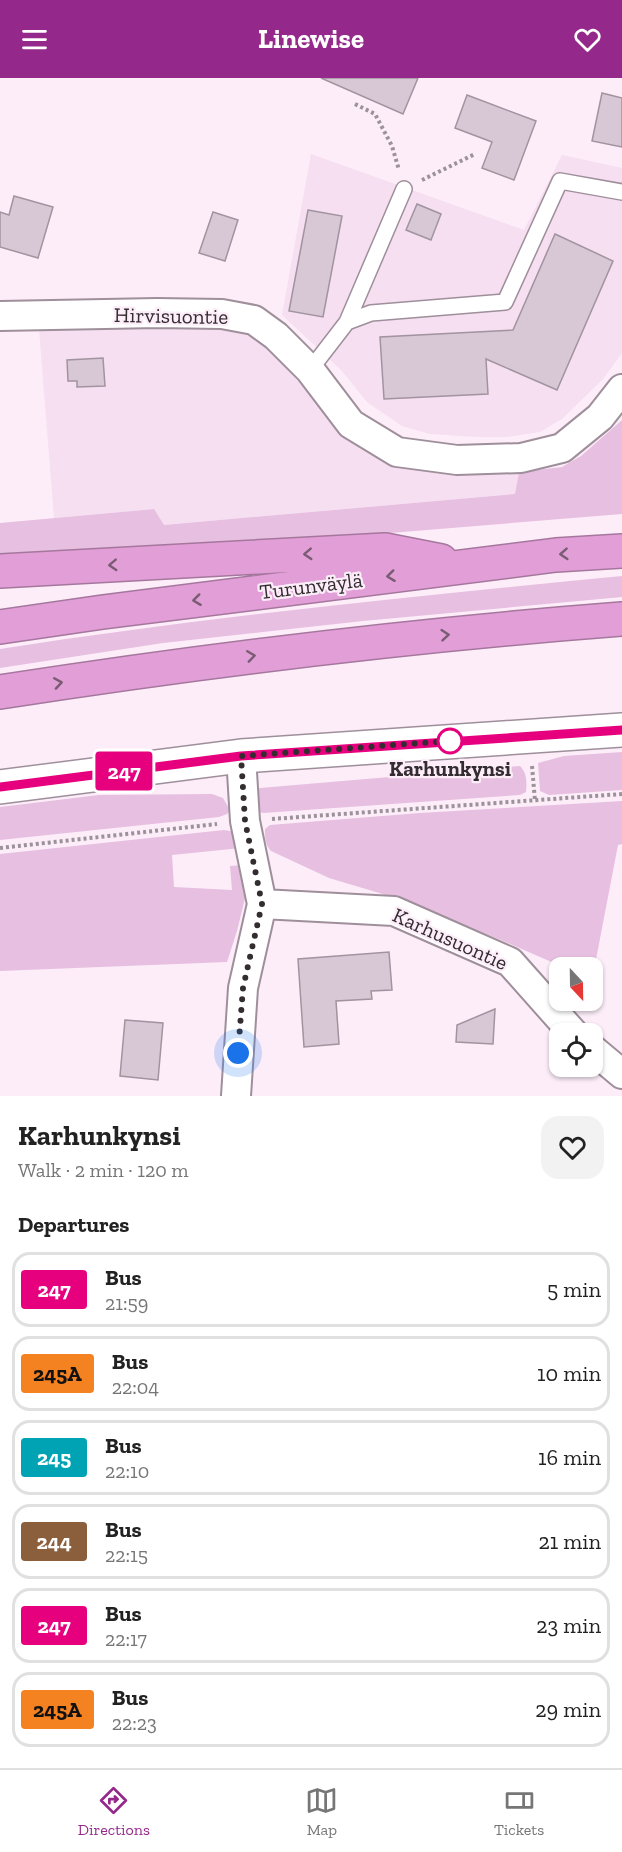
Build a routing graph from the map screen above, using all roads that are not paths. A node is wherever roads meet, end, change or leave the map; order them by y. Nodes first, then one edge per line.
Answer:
1 (404, 189) road end
2 (622, 192) edge
3 (0, 316) edge
4 (347, 322) junction
5 (310, 370) junction
6 (622, 389) edge
7 (622, 551) edge
8 (470, 566) junction
9 (0, 571) edge
10 (622, 619) edge
11 (0, 627) edge
12 (0, 692) edge
13 (622, 730) edge
14 (241, 756) junction
15 (0, 787) edge
16 (262, 904) junction
17 (564, 1023) edge
18 (603, 1058) edge
19 (622, 1074) edge
20 (236, 1096) edge

1 - 4 lane
2 - 4 lane
3 - 5 street, Hirvisuontie
4 - 5 lane
5 - 6 street, Hirvisuontie
7 -> 8 highway, Turunväylä
8 -> 9 highway
8 -> 11 highway, Turunväylä
12 -> 10 highway
13 - 14 main road
14 - 15 main road
14 - 16 street
16 - 17 street, Karhusuontie
16 - 20 street
18 - 19 street

